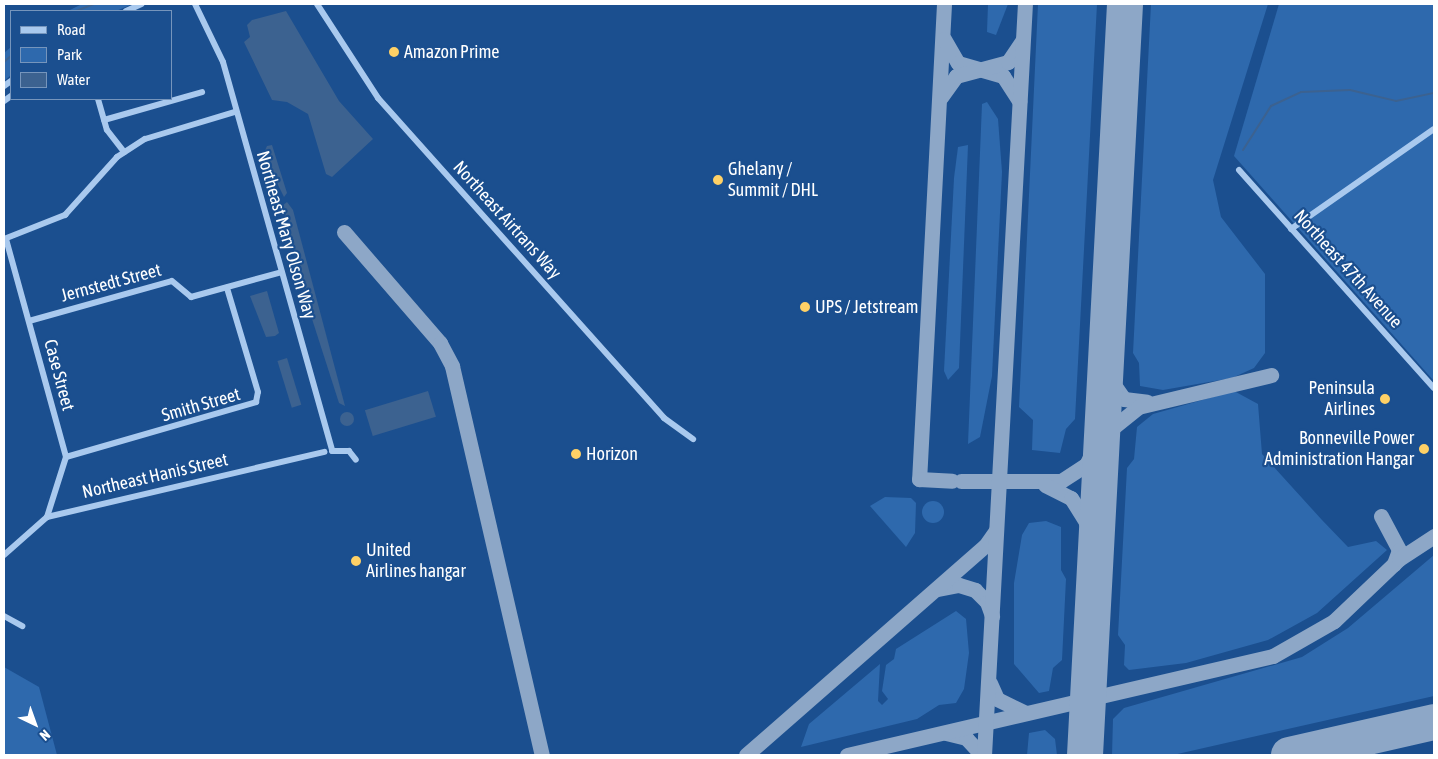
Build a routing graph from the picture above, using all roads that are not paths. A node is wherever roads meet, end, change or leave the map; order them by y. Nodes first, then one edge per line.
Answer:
1 (142, 4) edge
2 (194, 4) edge
3 (317, 4) edge
4 (128, 10) edge
5 (202, 92) dead end
6 (172, 99) edge
7 (98, 100) edge
8 (169, 100) edge
9 (234, 112) junction
10 (104, 120) junction
11 (1434, 129) edge
12 (124, 152) junction
13 (1239, 170) dead end
14 (1291, 229) junction
15 (5, 239) edge
16 (282, 272) junction
17 (228, 288) junction
18 (28, 321) junction
19 (1434, 388) edge
20 (693, 439) dead end
21 (326, 452) dead end
22 (66, 458) junction
23 (356, 460) dead end
24 (46, 516) junction
25 (4, 555) edge
26 (4, 616) edge
27 (22, 626) dead end

1 - 4 street
2 - 9 street, Northeast Mary Olson Way
3 - 20 street, Northeast Airtrans Way
5 - 6 street
7 - 10 street
8 - 10 street
9 - 12 street
9 - 16 street, Northeast Mary Olson Way
10 - 12 street
11 - 14 street
12 - 15 street
13 - 14 street, Northeast 47th Avenue
14 - 19 street, Northeast 47th Avenue
15 - 18 street, Case Street
16 - 17 street, Jernstedt Street
16 - 23 street, Northeast Mary Olson Way
17 - 18 street, Jernstedt Street
17 - 22 street, Smith Street
18 - 22 street, Case Street
21 - 24 street, Northeast Hanis Street
22 - 24 street
24 - 25 street
26 - 27 street

